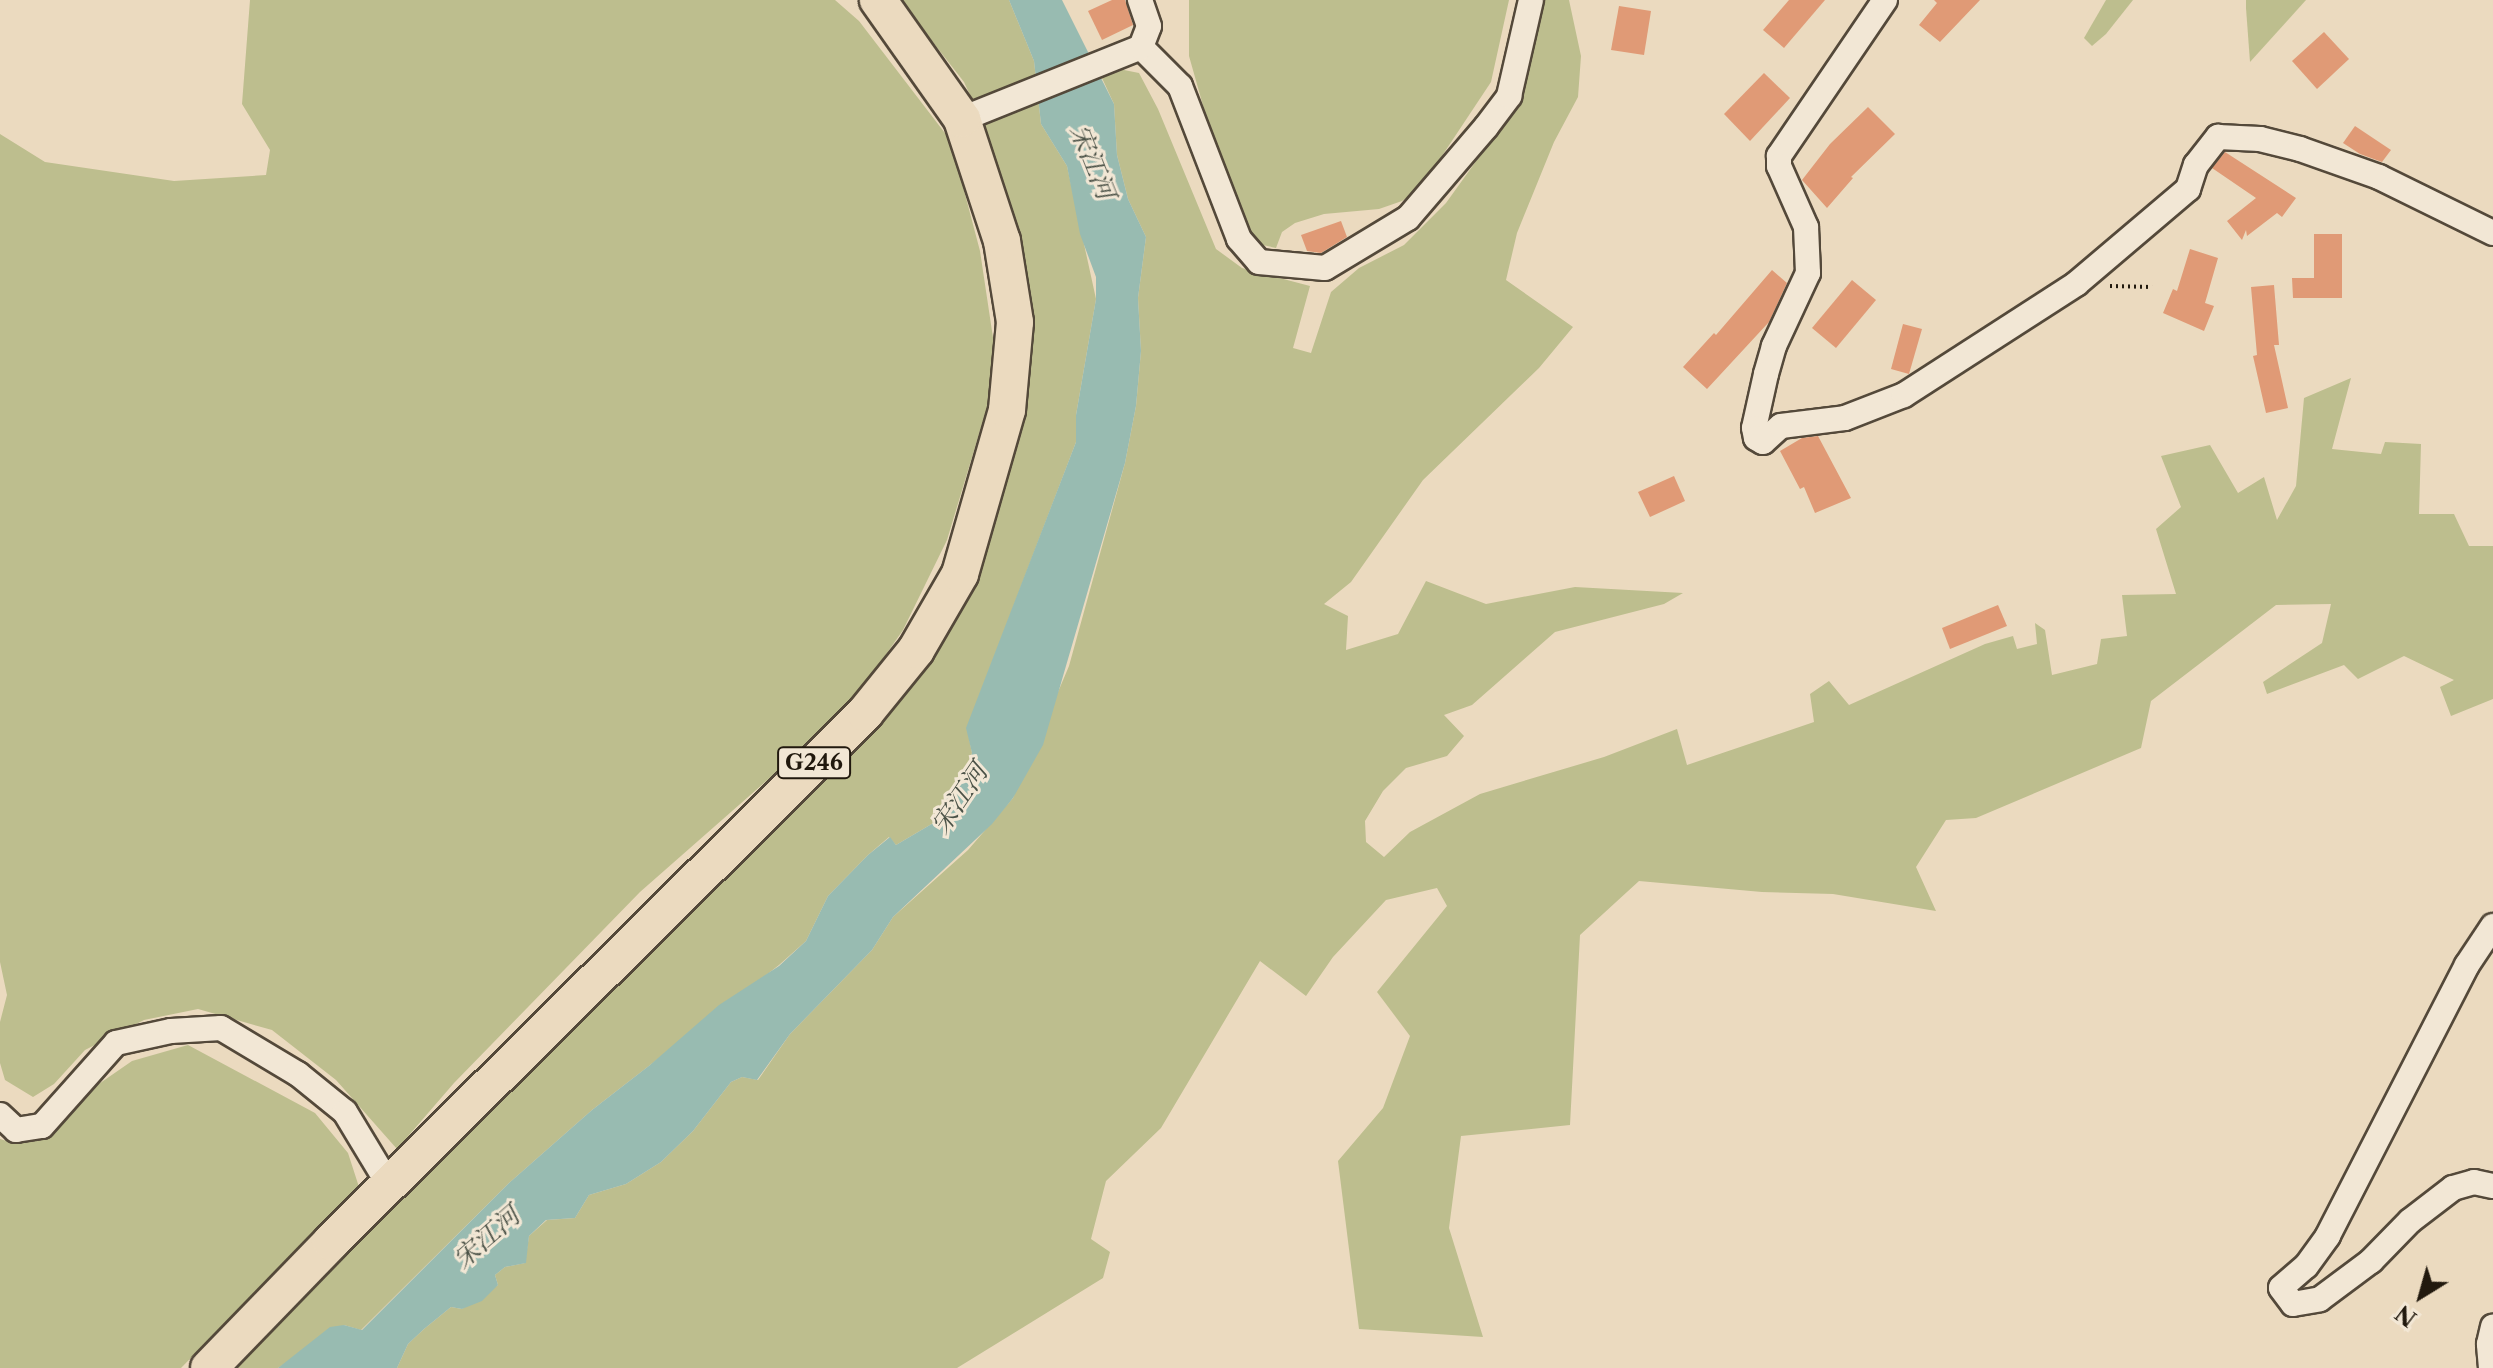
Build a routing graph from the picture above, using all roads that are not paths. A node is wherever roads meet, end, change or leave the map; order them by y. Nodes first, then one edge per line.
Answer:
1 (878, 0) edge
2 (1140, 0) edge
3 (1531, 0) edge
4 (1885, 0) edge
5 (1141, 47) junction
6 (962, 119) junction
7 (2493, 233) edge
8 (2493, 926) edge
9 (0, 1115) edge
10 (389, 1185) junction
11 (2493, 1186) edge
12 (2493, 1326) edge
13 (209, 1368) edge
14 (2491, 1368) edge

1 - 6 highway, G246
2 - 5 street
3 - 5 street
4 - 7 street
5 - 6 street
6 - 10 highway, G246
8 - 11 street
9 - 10 street
10 - 13 highway, G246
12 - 14 street

